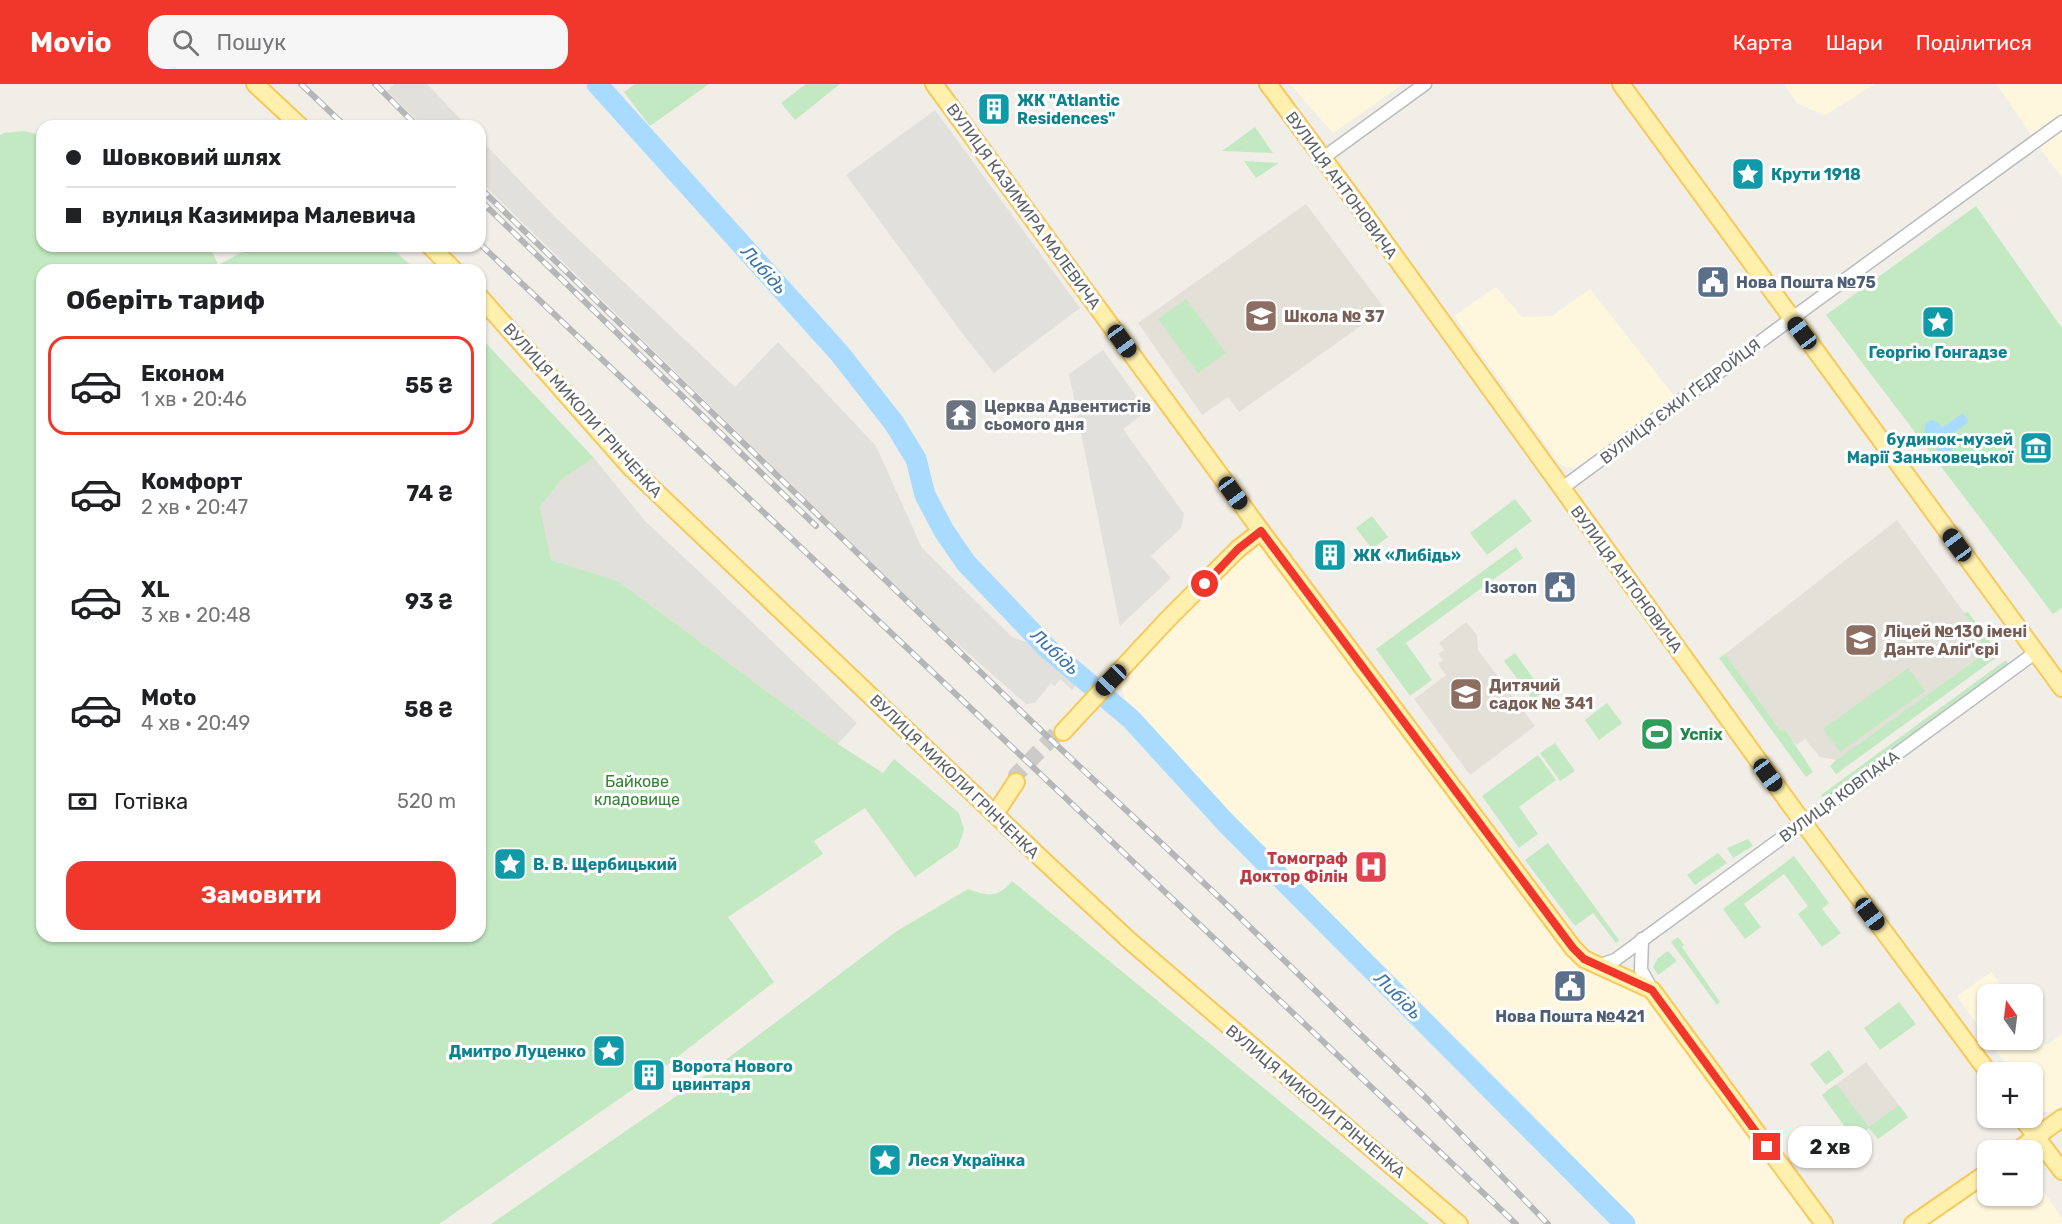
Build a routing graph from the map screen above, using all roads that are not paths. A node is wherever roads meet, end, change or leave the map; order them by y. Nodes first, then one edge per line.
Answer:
1 (255, 84) edge
2 (934, 84) edge
3 (1268, 84) edge
4 (1425, 84) edge
5 (1621, 84) edge
6 (294, 120) edge
7 (2062, 122) edge
8 (1323, 158) junction
9 (436, 252) edge
10 (448, 264) edge
11 (486, 304) edge
12 (1791, 319) junction
13 (1561, 489) junction
14 (1261, 531) junction
15 (2036, 652) junction
16 (2062, 688) edge
17 (1064, 732) tunnel mouth
18 (1016, 782) tunnel mouth
19 (995, 814) junction
20 (1803, 823) junction
21 (1642, 939) junction
22 (1598, 966) junction
23 (1652, 990) junction
24 (1981, 1062) edge
25 (2062, 1118) edge
26 (2029, 1128) edge
27 (2036, 1137) junction
28 (2032, 1140) edge
29 (2062, 1171) edge
30 (1977, 1180) edge
31 (1459, 1224) edge
32 (1824, 1224) edge
33 (1913, 1224) edge

1 - 6 main road
2 - 14 main road, ВУЛИЦЯ КАЗИМИРА МАЛЕВИЧА
3 - 8 main road, ВУЛИЦЯ АНТОНОВИЧА
4 - 8 street
5 - 12 main road
7 - 12 street, ВУЛИЦЯ ЄЖИ ҐЕДРОЙЦЯ
8 - 13 main road, ВУЛИЦЯ АНТОНОВИЧА
9 - 10 main road
11 - 19 main road, ВУЛИЦЯ МИКОЛИ ГРІНЧЕНКА
12 - 13 street, ВУЛИЦЯ ЄЖИ ҐЕДРОЙЦЯ
12 - 15 main road
13 - 20 main road, ВУЛИЦЯ АНТОНОВИЧА
14 - 17 main road
14 - 22 main road, ВУЛИЦЯ КАЗИМИРА МАЛЕВИЧА
15 - 16 main road
15 - 20 street, ВУЛИЦЯ КОВПАКА
18 - 19 main road
19 - 31 main road, ВУЛИЦЯ МИКОЛИ ГРІНЧЕНКА
20 - 21 street, ВУЛИЦЯ КОВПАКА
20 - 24 main road, ВУЛИЦЯ АНТОНОВИЧА
21 - 22 street, ВУЛИЦЯ КОВПАКА
21 - 23 street
22 - 23 main road, ВУЛИЦЯ КАЗИМИРА МАЛЕВИЧА
23 - 32 main road, ВУЛИЦЯ КАЗИМИРА МАЛЕВИЧА
25 - 27 main road
26 - 27 main road
27 - 28 main road
27 - 29 main road
30 - 33 main road

